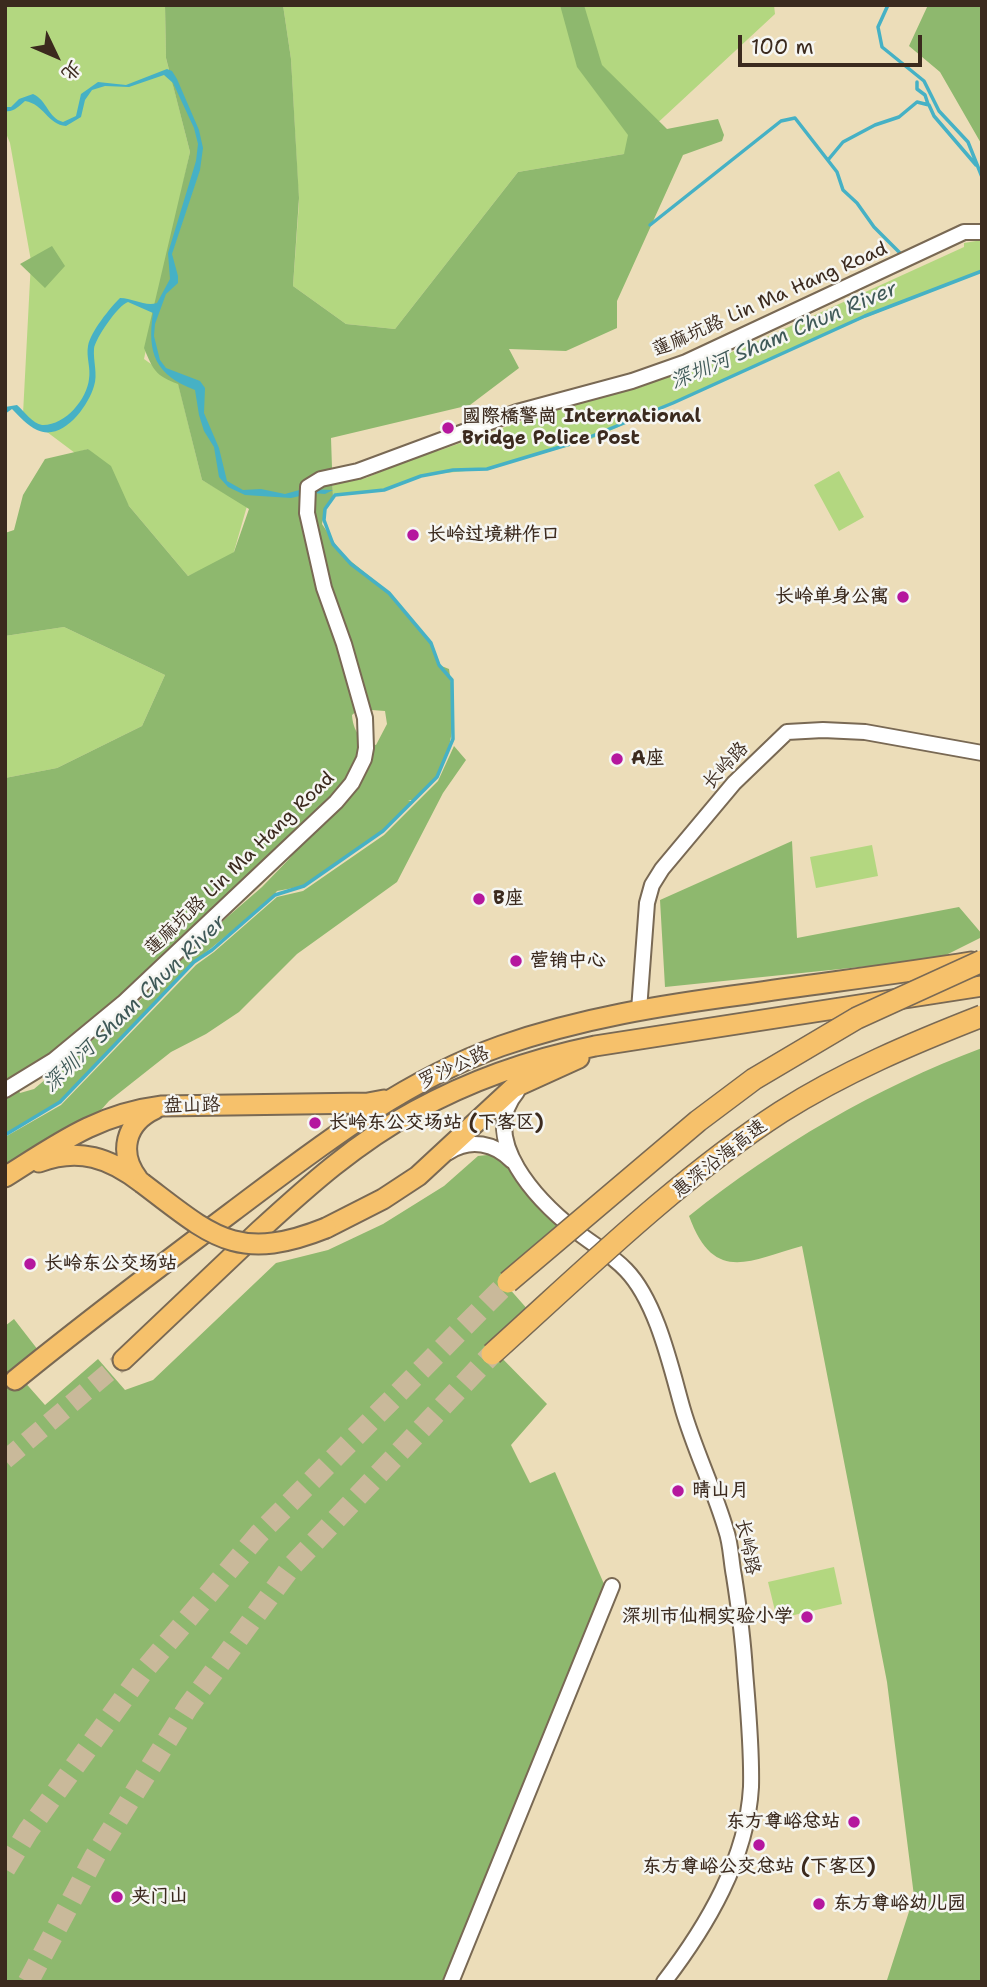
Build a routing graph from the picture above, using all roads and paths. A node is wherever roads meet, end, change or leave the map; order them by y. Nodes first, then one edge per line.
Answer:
1 (982, 232) edge
2 (982, 754) edge
3 (982, 961) edge
4 (982, 986) edge
5 (639, 1010) junction
6 (982, 1016) edge
7 (636, 1038) junction
8 (534, 1077) junction
9 (5, 1090) edge
10 (395, 1097) junction
11 (162, 1106) junction
12 (516, 1164) junction
13 (426, 1169) junction
14 (5, 1177) edge
15 (142, 1183) junction
16 (508, 1283) tunnel mouth
17 (492, 1353) tunnel mouth
18 (123, 1360) tunnel mouth
19 (15, 1380) dead end
20 (612, 1586) dead end
21 (451, 1982) edge
22 (664, 1982) edge

1 - 9 street, 蓮麻坑路 Lin Ma Hang Road
2 - 5 street, 长岭路
3 - 5 main road, 罗沙公路
3 - 16 highway, bridge
4 - 7 main road, 罗沙公路
5 - 10 main road, 罗沙公路
6 - 17 highway, 惠深沿海高速, bridge
7 - 8 main road
7 - 18 main road, 罗沙公路
8 - 12 street, 长岭路
8 - 13 main road
10 - 11 main road, 盘山路
10 - 19 main road, 罗沙公路
11 - 14 main road, 盘山路
11 - 15 main road
12 - 13 street, 长岭路
12 - 22 street, 长岭路
13 - 15 main road, 盘山路, bridge
14 - 15 main road, 盘山路
20 - 21 street

